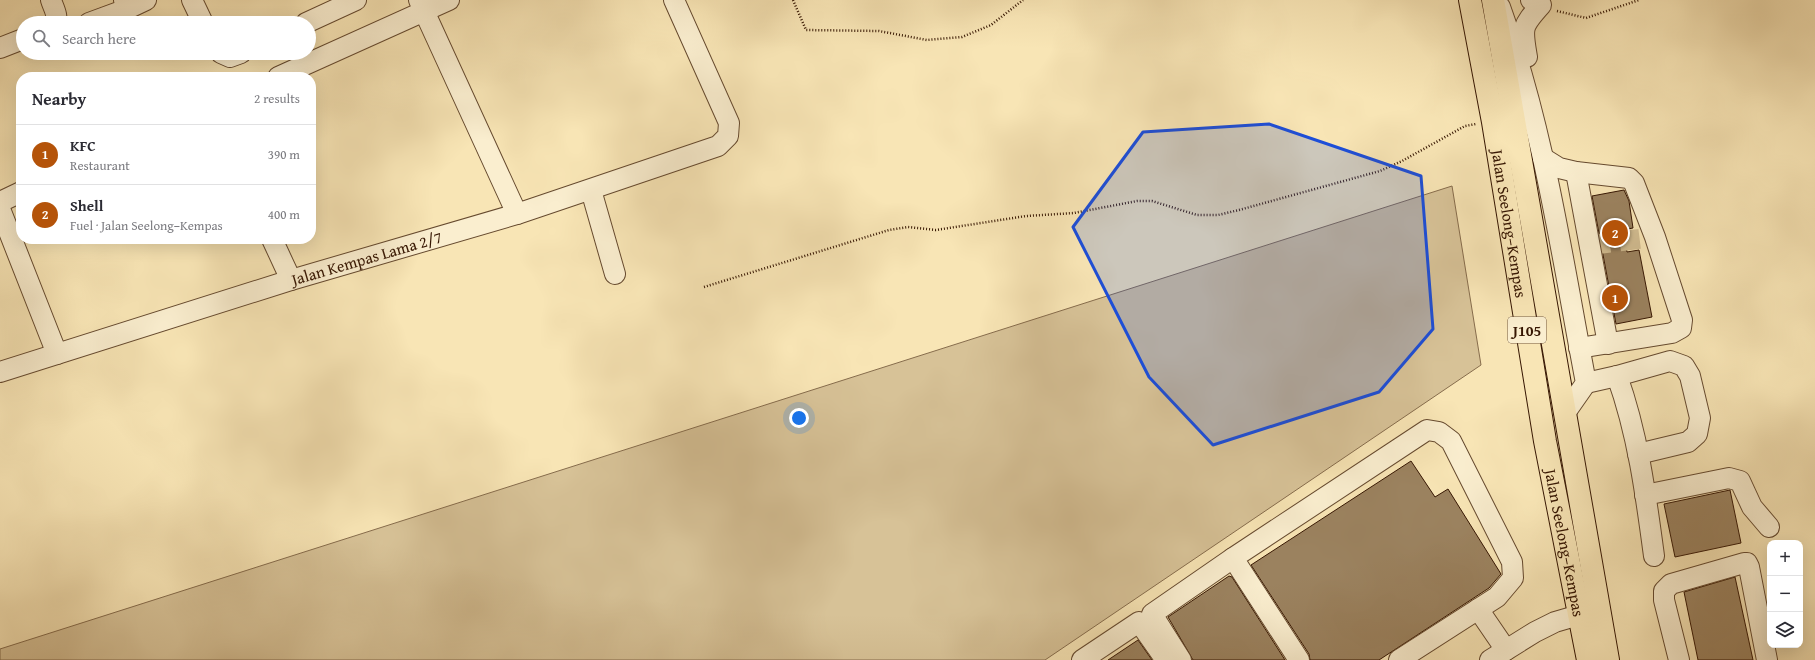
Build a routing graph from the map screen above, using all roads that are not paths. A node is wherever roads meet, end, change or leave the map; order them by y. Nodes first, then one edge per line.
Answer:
1 (51, 0) edge
2 (146, 0) edge
3 (192, 0) edge
4 (356, 0) edge
5 (449, 0) edge
6 (674, 0) edge
7 (1470, 0) edge
8 (1493, 0) edge
9 (1498, 0) edge
10 (1536, 2) edge
11 (125, 4) edge
12 (421, 6) edge
13 (56, 16) edge
14 (102, 16) edge
15 (200, 16) edge
16 (316, 18) edge
17 (16, 41) edge
18 (0, 48) edge
19 (316, 58) edge
20 (312, 60) edge
21 (288, 72) edge
22 (1543, 158) junction
23 (1576, 172) junction
24 (591, 190) junction
25 (16, 194) edge
26 (0, 202) edge
27 (0, 209) edge
28 (517, 214) junction
29 (274, 244) edge
30 (615, 274) dead end
31 (291, 280) junction
32 (1608, 344) junction
33 (1579, 348) junction
34 (57, 354) junction
35 (0, 372) edge
36 (1617, 376) junction
37 (1586, 383) junction
38 (1565, 413) junction
39 (1638, 454) junction
40 (1645, 495) junction
41 (1769, 527) dead end
42 (1654, 556) dead end
43 (1233, 558) junction
44 (1478, 609) junction
45 (1579, 615) junction
46 (1145, 618) junction
47 (1498, 655) edge
48 (1082, 660) edge
49 (1165, 660) edge
50 (1181, 660) edge
51 (1299, 660) edge
52 (1399, 660) edge
53 (1588, 660) edge
54 (1608, 660) edge
55 (1679, 660) edge
56 (1767, 660) edge

1 - 13 street
2 - 11 street
3 - 15 street
4 - 16 street
5 - 12 street
6 - 24 street, Jalan Kempas Lama 2/7
7 - 45 main road, Jalan Seelong–Kempas / J105
8 - 38 main road, Jalan Seelong–Kempas / J105
9 - 22 street
10 - 22 street
11 - 14 street
12 - 19 street
12 - 28 street
17 - 18 street
20 - 21 street
22 - 23 street
22 - 33 street
23 - 32 street
23 - 32 street
24 - 28 street, Jalan Kempas Lama 2/7
24 - 30 street
25 - 26 street
27 - 34 street
28 - 31 street, Jalan Kempas Lama 2/7
29 - 31 street
31 - 34 street, Jalan Kempas Lama 2/7
32 - 33 street
33 - 37 street
34 - 35 street, Jalan Kempas Lama 2/7
36 - 37 street
36 - 39 street
36 - 39 street
37 - 38 street
38 - 54 main road, Jalan Seelong–Kempas / J105
39 - 40 street
40 - 41 street
40 - 42 street
43 - 44 street
43 - 46 street
43 - 51 street
44 - 47 street
44 - 52 street
45 - 47 street
45 - 53 main road, Jalan Seelong–Kempas / J105
46 - 48 street
46 - 49 street
46 - 50 street
55 - 56 street

